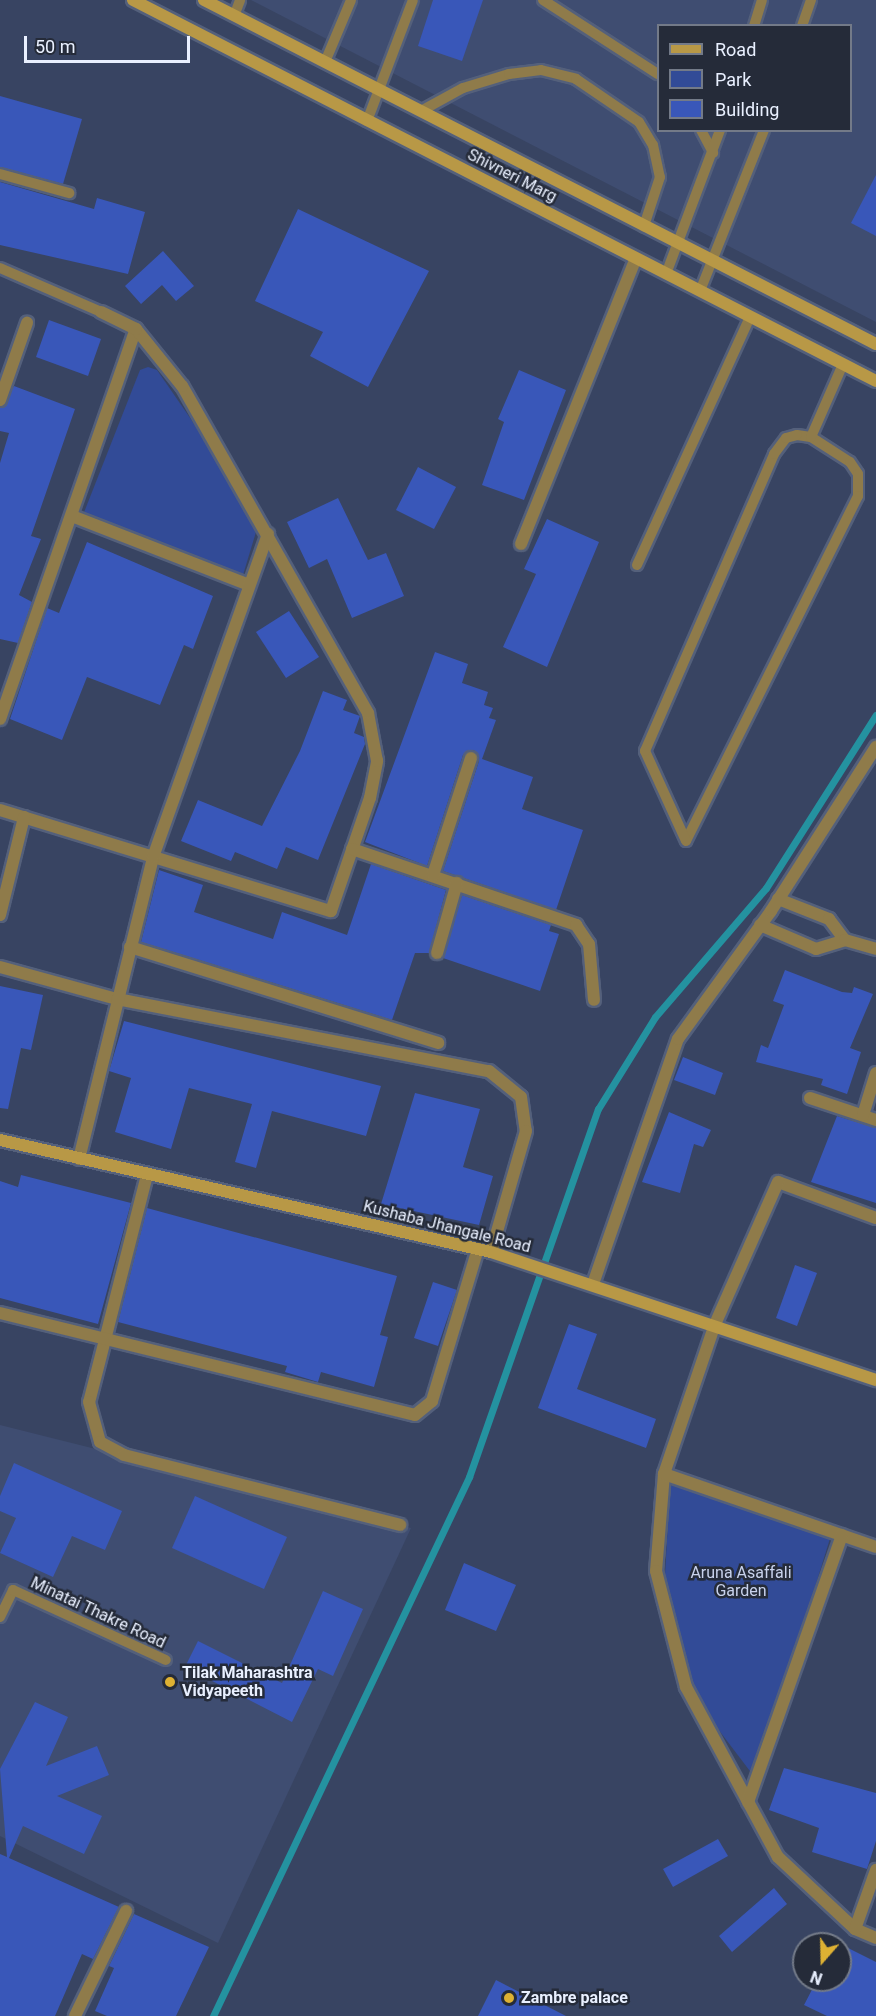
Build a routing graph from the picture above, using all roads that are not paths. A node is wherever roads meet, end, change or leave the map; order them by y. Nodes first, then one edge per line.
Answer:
1 (133, 0) edge
2 (204, 0) edge
3 (240, 0) edge
4 (351, 0) edge
5 (413, 0) edge
6 (543, 0) edge
7 (762, 0) edge
8 (811, 0) edge
9 (234, 16) junction
10 (755, 24) edge
11 (803, 24) edge
12 (325, 62) junction
13 (657, 74) edge
14 (380, 90) junction
15 (421, 111) junction
16 (367, 121) junction
17 (702, 132) edge
18 (719, 132) edge
19 (763, 132) edge
20 (713, 153) junction
21 (0, 174) edge
22 (69, 193) dead end
23 (644, 226) junction
24 (679, 244) junction
25 (636, 258) junction
26 (714, 261) junction
27 (0, 268) edge
28 (666, 274) junction
29 (700, 291) junction
30 (101, 312) joint
31 (750, 317) junction
32 (27, 323) dead end
33 (136, 329) junction
34 (876, 344) edge
35 (843, 364) junction
36 (876, 381) edge
37 (0, 400) edge
38 (811, 437) junction
39 (72, 516) junction
40 (268, 534) junction
41 (521, 544) dead end
42 (637, 565) dead end
43 (249, 585) junction
44 (0, 719) edge
45 (876, 747) edge
46 (471, 758) dead end
47 (0, 810) edge
48 (24, 817) junction
49 (352, 849) junction
50 (153, 857) junction
51 (433, 875) junction
52 (457, 883) junction
53 (778, 899) junction
54 (0, 915) edge
55 (760, 925) junction
56 (845, 940) junction
57 (130, 947) junction
58 (876, 949) edge
59 (437, 953) dead end
60 (0, 968) edge
61 (117, 999) junction
62 (594, 1000) dead end
63 (438, 1043) dead end
64 (876, 1073) edge
65 (810, 1098) dead end
66 (862, 1115) junction
67 (876, 1120) edge
68 (0, 1140) edge
69 (79, 1159) junction
70 (147, 1175) junction
71 (876, 1218) edge
72 (478, 1248) junction
73 (491, 1252) junction
74 (593, 1284) junction
75 (0, 1313) edge
76 (715, 1324) junction
77 (104, 1339) junction
78 (876, 1380) edge
79 (664, 1474) junction
80 (400, 1525) dead end
81 (842, 1535) junction
82 (876, 1547) edge
83 (0, 1617) edge
84 (166, 1660) dead end
85 (748, 1802) junction
86 (876, 1870) edge
87 (126, 1911) dead end
88 (855, 1929) junction
89 (876, 1938) edge
90 (75, 2016) edge

1 - 16 main road, Shivneri Marg
2 - 9 main road, Shivneri Marg
3 - 9 lane
4 - 12 lane
5 - 14 lane
6 - 13 lane
7 - 10 lane
8 - 11 lane
9 - 12 main road, Shivneri Marg
12 - 14 main road, Shivneri Marg
14 - 15 main road, Shivneri Marg
14 - 16 lane
15 - 23 main road, Shivneri Marg
15 - 23 lane
16 - 25 main road, Shivneri Marg
17 - 20 lane
18 - 20 lane
19 - 26 lane
20 - 24 lane
21 - 22 lane
23 - 24 main road, Shivneri Marg
24 - 26 main road, Shivneri Marg
24 - 28 lane
25 - 28 main road, Shivneri Marg
25 - 41 street
26 - 29 lane
26 - 34 main road, Shivneri Marg
27 - 30 lane
28 - 29 main road, Shivneri Marg
29 - 31 main road, Shivneri Marg
30 - 33 street
31 - 35 main road, Shivneri Marg
31 - 42 lane
32 - 37 street
33 - 39 street
33 - 40 street
35 - 36 main road, Shivneri Marg
35 - 38 lane
38 - 38 lane
39 - 43 street
39 - 44 street
40 - 43 street
40 - 49 street
43 - 50 street
45 - 53 street
46 - 51 street
47 - 48 street
48 - 50 street
48 - 54 street
49 - 50 street
49 - 51 street
50 - 57 street
51 - 52 street
52 - 59 street
52 - 62 street
53 - 55 street
53 - 56 street
55 - 56 street
55 - 74 street
56 - 58 street
57 - 61 street
57 - 63 street
60 - 61 street
61 - 69 street
61 - 73 street
64 - 66 street
65 - 66 street
66 - 67 street
68 - 69 main road, Kushaba Jhangale Road
69 - 70 main road, Kushaba Jhangale Road
70 - 72 main road, Kushaba Jhangale Road
70 - 77 street
71 - 76 street
72 - 73 main road, Kushaba Jhangale Road
72 - 77 street
73 - 74 main road, Kushaba Jhangale Road
74 - 76 main road, Kushaba Jhangale Road
75 - 77 street
76 - 78 main road, Kushaba Jhangale Road
76 - 79 street
77 - 80 street
79 - 81 street
79 - 85 street
81 - 82 street
81 - 85 street
83 - 84 lane, Minatai Thakre Road
85 - 88 street
86 - 88 street
87 - 90 street
88 - 89 street

